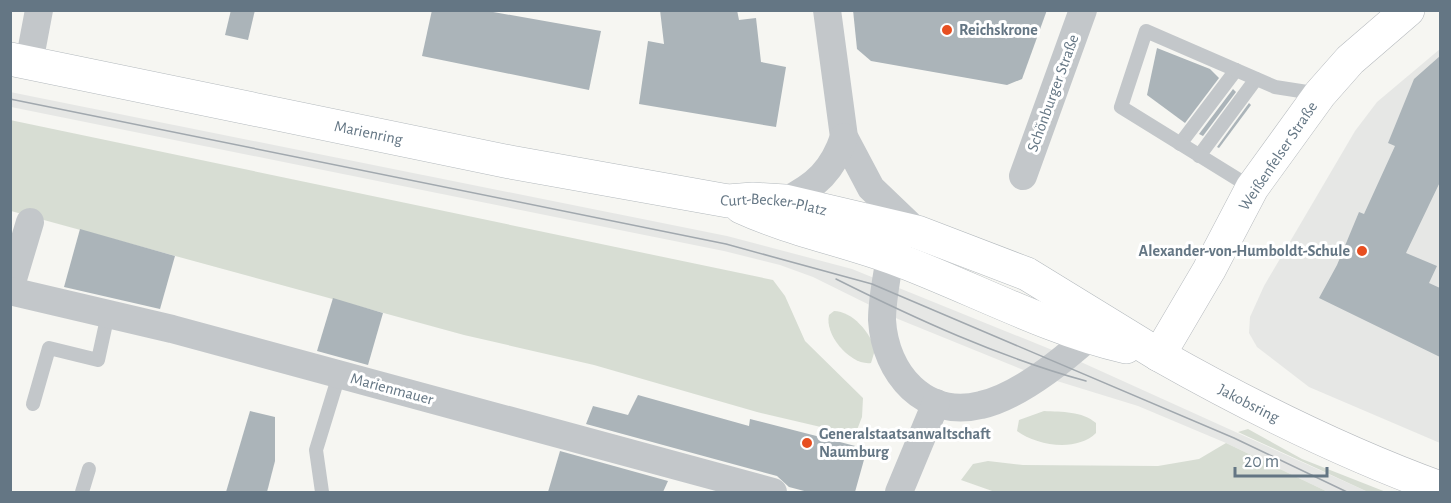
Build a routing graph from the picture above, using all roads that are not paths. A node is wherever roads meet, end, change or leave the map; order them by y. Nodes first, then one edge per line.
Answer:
1 (39, 10) edge
2 (827, 10) edge
3 (1083, 10) edge
4 (1408, 10) edge
5 (20, 61) edge
6 (1236, 70) junction
7 (1256, 79) junction
8 (1320, 94) junction
9 (844, 137) junction
10 (1180, 144) junction
11 (1199, 156) junction
12 (1023, 176) dead end
13 (1252, 188) junction
14 (728, 201) junction
15 (785, 201) junction
16 (30, 222) dead end
17 (917, 232) junction
18 (891, 257) junction
19 (10, 290) edge
20 (108, 314) junction
21 (1089, 337) junction
22 (1159, 355) junction
23 (339, 375) junction
24 (33, 404) dead end
25 (936, 404) junction
26 (89, 469) dead end
27 (1440, 488) edge
28 (82, 492) edge
29 (322, 492) edge
30 (773, 492) edge
31 (899, 492) edge

1 - 5 street
2 - 9 street
3 - 12 street, Schönburger Straße
4 - 8 main road, Weißenfelser Straße
5 - 14 main road, Marienring
6 - 7 lane
6 - 10 lane
6 - 10 lane
7 - 8 lane
7 - 11 lane
8 - 13 main road, Weißenfelser Straße
9 - 15 street
9 - 17 street, Curt-Becker-Platz
10 - 11 lane
11 - 13 lane
13 - 22 main road, Weißenfelser Straße
14 - 15 main road, Curt-Becker-Platz
14 - 18 main road, Curt-Becker-Platz
15 - 17 main road, Curt-Becker-Platz
16 - 19 street
17 - 22 main road, Curt-Becker-Platz
18 - 21 main road, Curt-Becker-Platz
18 - 25 street
19 - 20 street, Marienmauer
20 - 23 street, Marienmauer
20 - 24 lane
21 - 22 main road, Curt-Becker-Platz
21 - 25 street
22 - 27 main road, Jakobsring
23 - 29 lane
23 - 30 street, Marienmauer
25 - 31 street
26 - 28 lane

